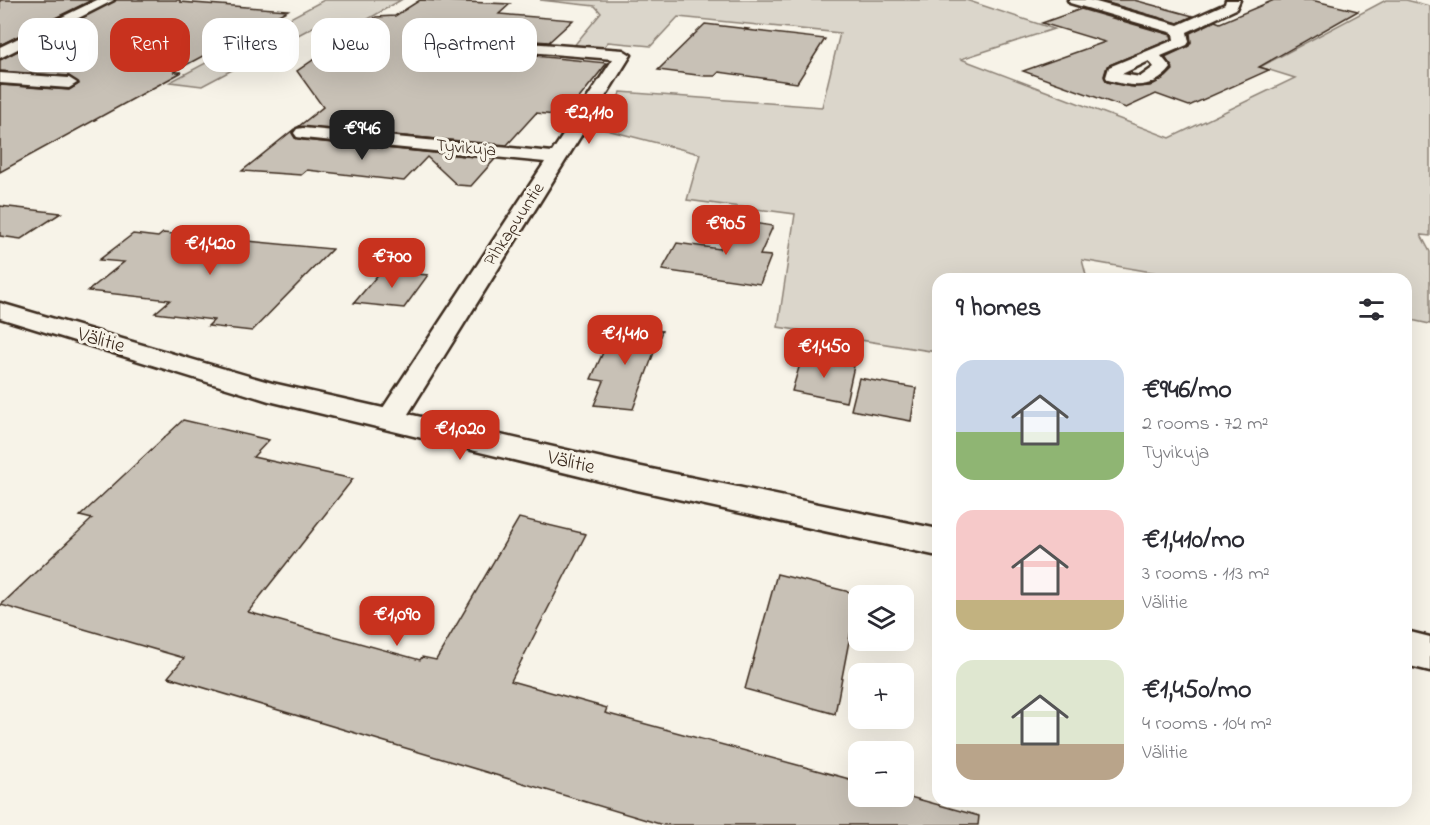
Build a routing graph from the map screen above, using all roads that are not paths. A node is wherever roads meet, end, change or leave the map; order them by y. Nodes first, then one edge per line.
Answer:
1 (107, 0) edge
2 (1075, 0) edge
3 (1233, 0) edge
4 (1179, 30) junction
5 (537, 46) edge
6 (0, 53) edge
7 (1151, 55) dead end
8 (0, 78) edge
9 (69, 82) dead end
10 (303, 133) dead end
11 (558, 158) junction
12 (0, 310) edge
13 (390, 420) junction
14 (932, 542) edge
15 (1412, 650) edge
16 (1430, 654) edge

1 - 6 street
2 - 4 street
3 - 4 street
4 - 7 street
5 - 11 street, Pihkapuuntie
8 - 9 street
10 - 11 street, Tyvikuja
11 - 13 street, Pihkapuuntie
12 - 13 street, Välitie
13 - 14 street, Välitie
15 - 16 street

